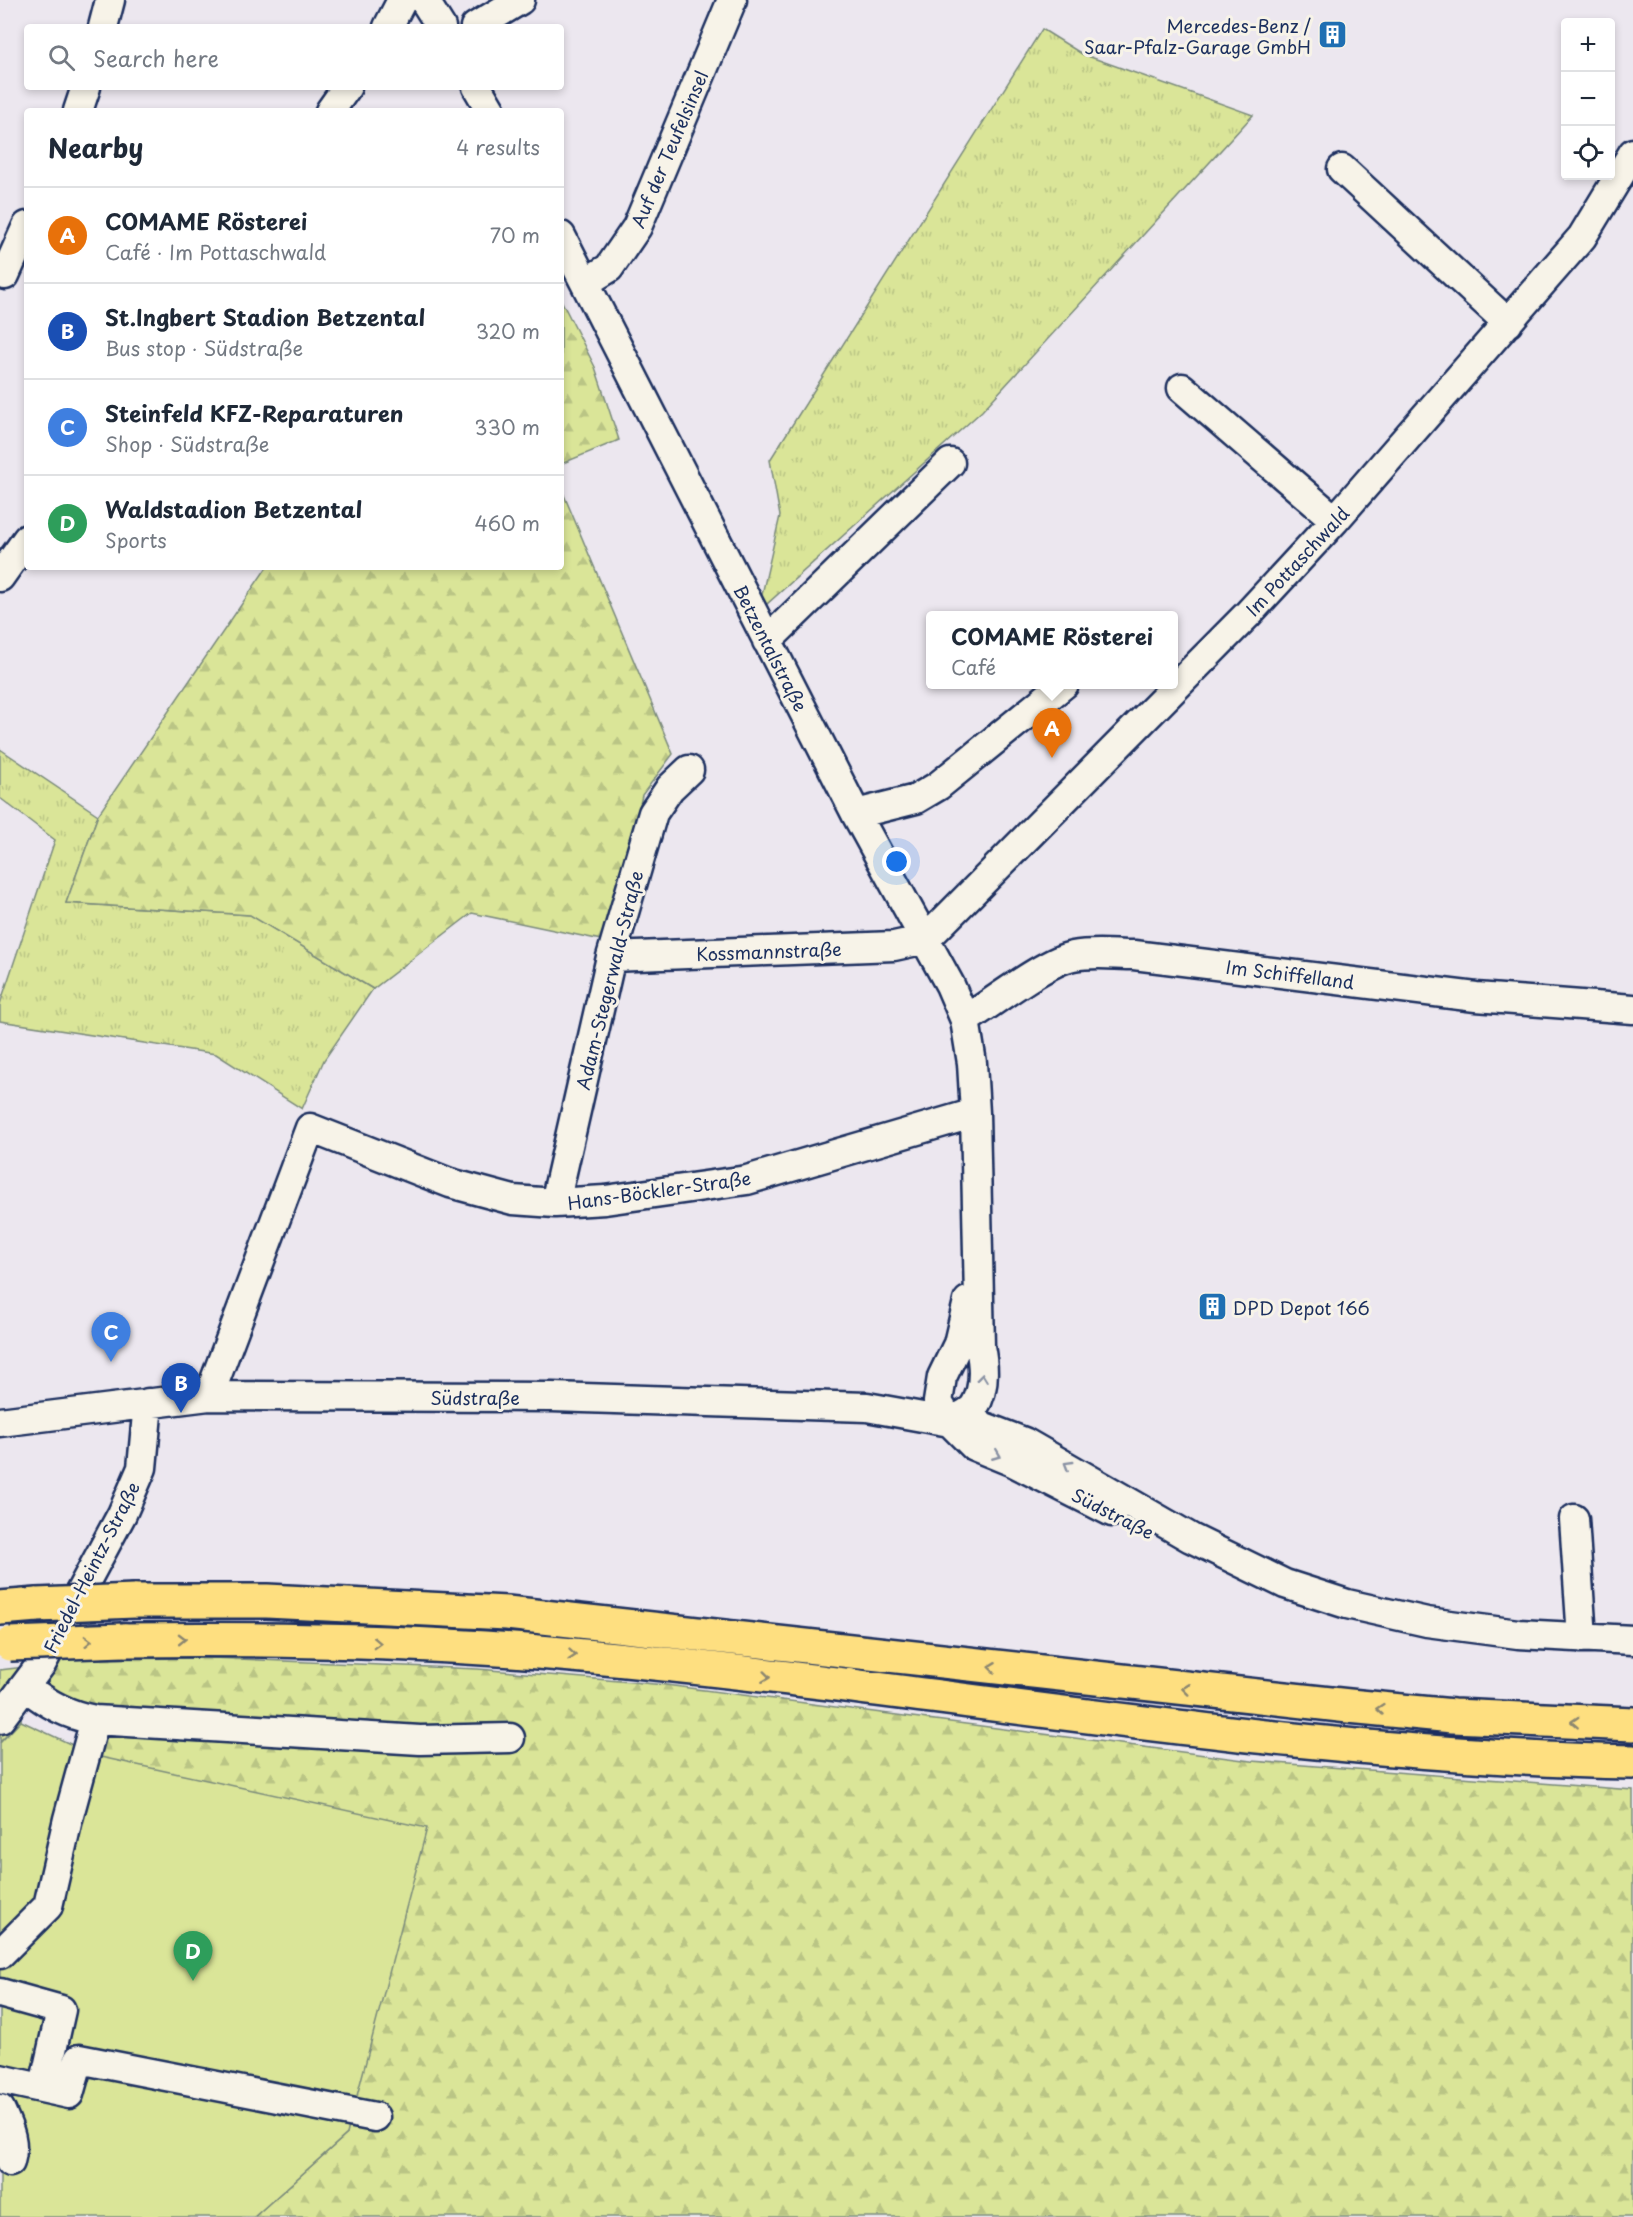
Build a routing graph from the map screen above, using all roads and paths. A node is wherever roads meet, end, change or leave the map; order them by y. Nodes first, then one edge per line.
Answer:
1 (110, 0) edge
2 (402, 0) edge
3 (424, 0) edge
4 (520, 0) edge
5 (732, 0) edge
6 (104, 24) edge
7 (389, 24) edge
8 (439, 24) edge
9 (480, 24) edge
10 (85, 90) edge
11 (345, 90) edge
12 (479, 90) edge
13 (79, 108) edge
14 (332, 108) edge
15 (489, 108) edge
16 (1633, 153) edge
17 (1342, 169) dead end
18 (24, 233) edge
19 (564, 242) edge
20 (5, 275) dead end
21 (586, 282) junction
22 (1508, 323) junction
23 (1182, 388) dead end
24 (950, 463) dead end
25 (1335, 520) junction
26 (24, 543) edge
27 (0, 577) edge
28 (767, 641) junction
29 (1178, 685) edge
30 (1058, 689) edge
31 (1174, 689) edge
32 (689, 770) dead end
33 (856, 814) junction
34 (926, 939) junction
35 (611, 957) junction
36 (1633, 1009) edge
37 (965, 1020) junction
38 (975, 1113) junction
39 (555, 1203) junction
40 (977, 1258) junction
41 (209, 1396) junction
42 (148, 1403) junction
43 (0, 1422) edge
44 (950, 1422) junction
45 (1574, 1519) dead end
46 (0, 1608) edge
47 (1582, 1638) junction
48 (1633, 1640) edge
49 (5, 1645) edge
50 (26, 1687) junction
51 (0, 1719) edge
52 (95, 1720) junction
53 (1633, 1724) edge
54 (510, 1738) dead end
55 (1633, 1762) edge
56 (0, 1954) edge
57 (0, 1993) edge
58 (46, 2077) dead end
59 (0, 2079) edge
60 (0, 2109) edge
61 (375, 2117) dead end
62 (10, 2162) dead end

1 - 6 street
2 - 7 street
3 - 8 street
4 - 9 street
5 - 21 street, Auf der Teufelsinsel
10 - 13 street
11 - 14 street
12 - 15 street
16 - 22 street, Im Pottaschwald
17 - 22 street
18 - 20 street
19 - 21 street, Betzentalstraße
21 - 28 street, Betzentalstraße
22 - 25 street, Im Pottaschwald
23 - 25 street
24 - 28 street
25 - 29 street, Im Pottaschwald
26 - 27 street
28 - 33 street, Betzentalstraße
30 - 33 street
31 - 34 street, Im Pottaschwald
32 - 35 street, Adam-Stegerwald-Straße
33 - 34 street, Betzentalstraße
34 - 35 street, Kossmannstraße
34 - 37 street, Betzentalstraße
35 - 39 street, Adam-Stegerwald-Straße
36 - 37 street, Im Schiffelland
37 - 38 street, Betzentalstraße
38 - 39 street, Hans-Böckler-Straße
38 - 40 street, Betzentalstraße
39 - 41 street, Hans-Böckler-Straße
40 - 44 street
44 -> 40 street
41 - 42 street, Südstraße
41 - 44 street, Südstraße
42 - 43 street, Südstraße
42 - 50 street, Friedel-Heintz-Straße
44 - 47 street, Südstraße
45 - 47 street
53 -> 46 highway, bridge
47 - 48 street, Südstraße
49 -> 55 highway, bridge
50 - 51 street, Friedel-Heintz-Straße
50 - 52 street
52 - 54 street
52 - 56 street
57 - 58 street
59 - 61 street
60 - 62 street

